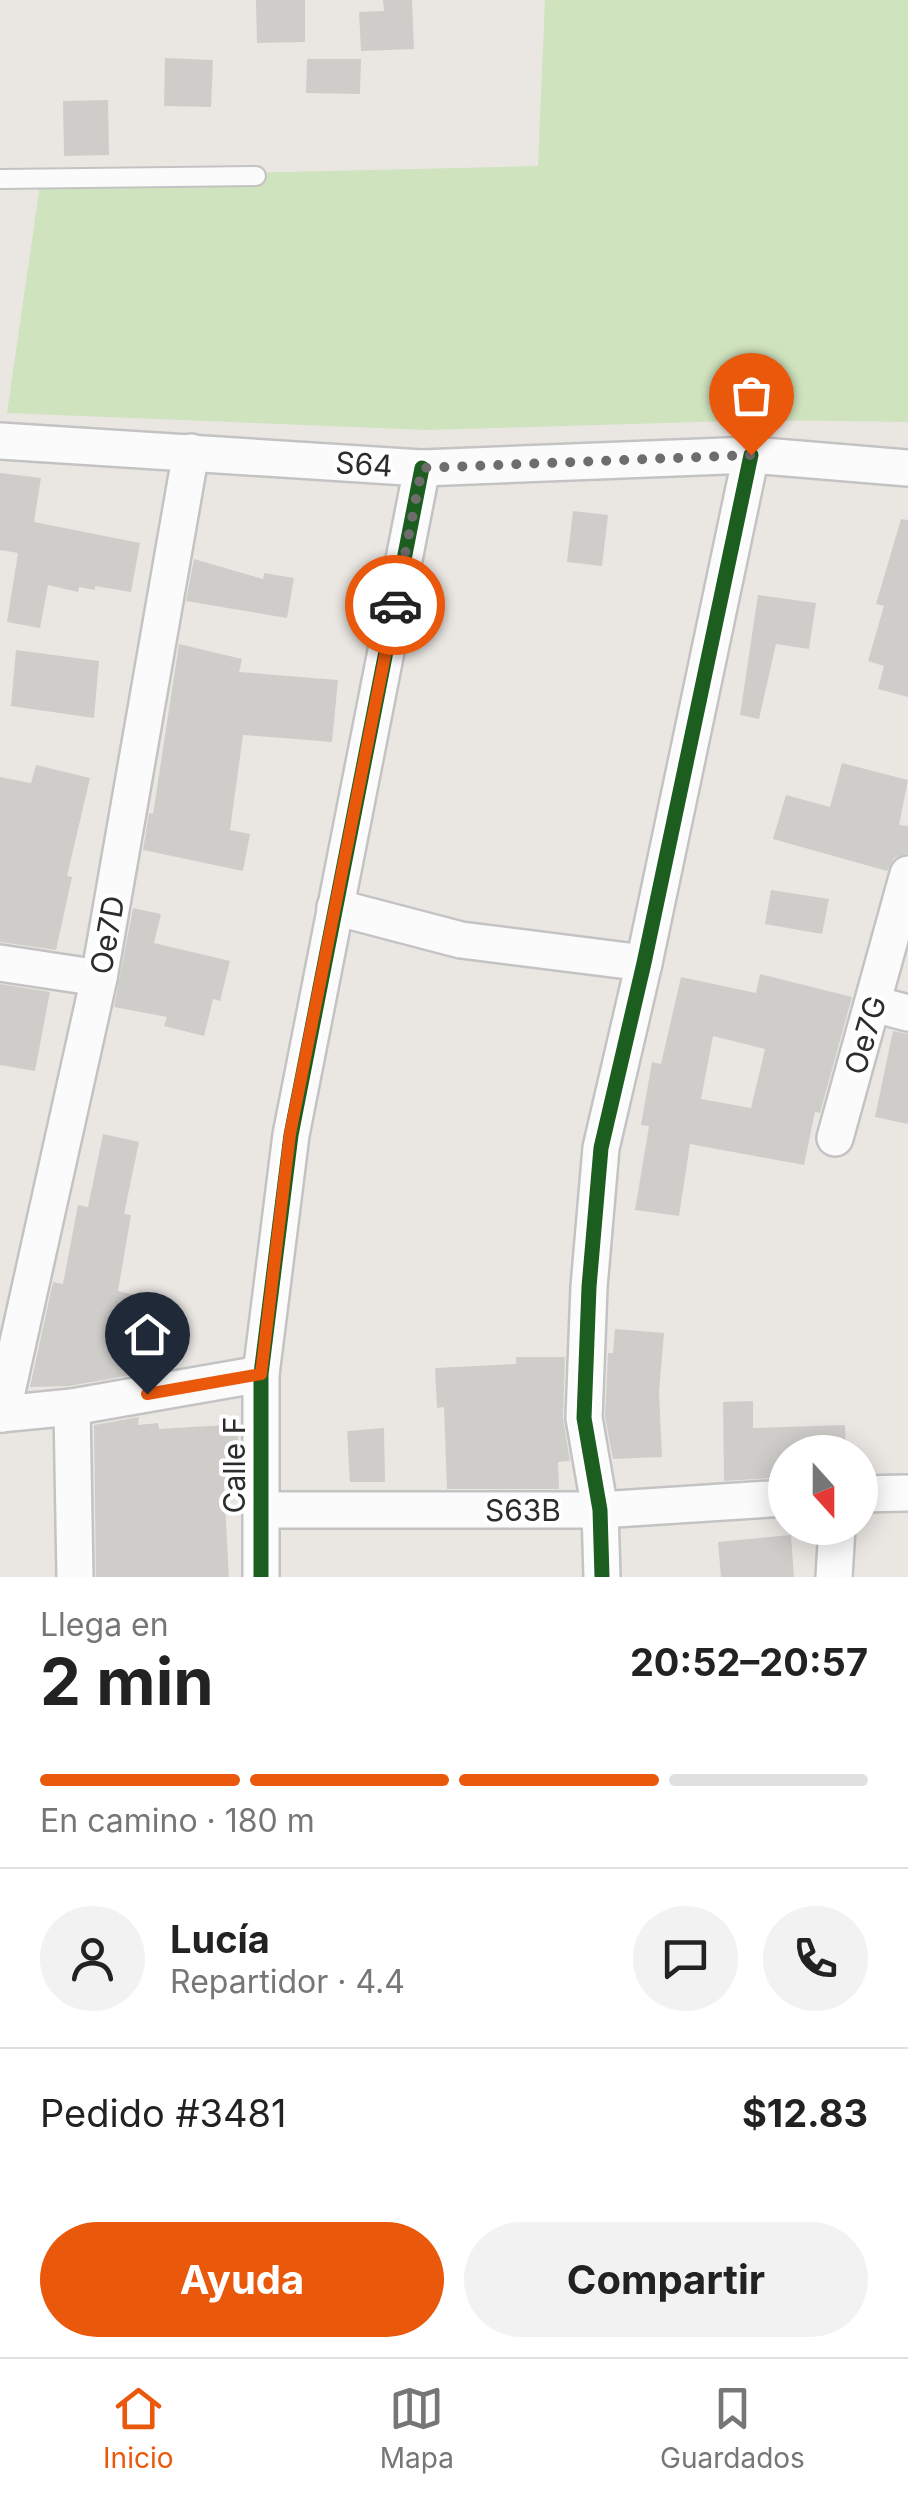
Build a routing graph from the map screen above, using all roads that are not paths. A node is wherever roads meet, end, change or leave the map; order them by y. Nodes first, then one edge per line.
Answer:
1 (256, 176) dead end
2 (0, 178) edge
3 (0, 441) edge
4 (191, 452) junction
5 (751, 455) junction
6 (422, 468) junction
7 (908, 468) edge
8 (908, 874) edge
9 (335, 906) junction
10 (0, 963) edge
11 (644, 963) junction
12 (100, 978) junction
13 (891, 1008) edge
14 (835, 1138) dead end
15 (261, 1374) junction
16 (72, 1407) junction
17 (1, 1414) edge
18 (908, 1493) edge
19 (878, 1494) edge
20 (768, 1499) edge
21 (261, 1510) junction
22 (600, 1510) junction
23 (835, 1545) edge
24 (75, 1577) edge
25 (261, 1577) edge
26 (602, 1577) edge
27 (834, 1577) edge

1 - 2 lane
3 - 4 street, S64
4 - 6 street, S64
4 - 12 street, Oe7D
5 - 6 street, S64
5 - 7 street, S64
5 - 11 street
6 - 9 street, Calle F
8 - 13 street, Oe7G
9 - 11 street
9 - 15 street, Calle F
10 - 12 street
11 - 22 street
12 - 17 street, Oe7D
13 - 14 street, Oe7G
15 - 16 street
15 - 21 street, Calle F
16 - 17 street
16 - 24 street
18 - 19 street
20 - 22 street, S63B
21 - 22 street, S63B
21 - 25 street, Calle F
22 - 26 street
23 - 27 street

